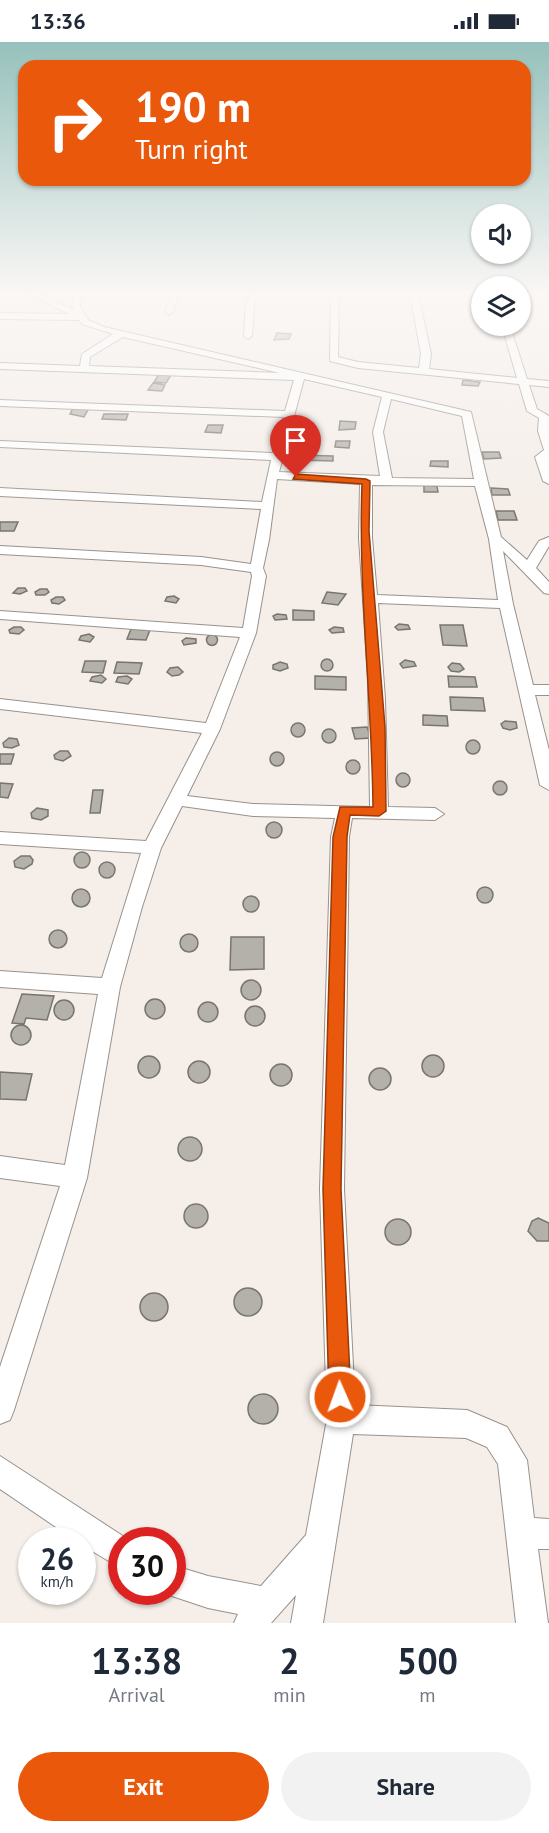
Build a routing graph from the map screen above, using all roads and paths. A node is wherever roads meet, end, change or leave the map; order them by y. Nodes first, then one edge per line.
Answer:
1 (16, 367) edge
2 (84, 367) edge
3 (268, 367) edge
4 (381, 367) edge
5 (424, 367) edge
6 (519, 367) edge
7 (84, 370) junction
8 (424, 370) junction
9 (300, 377) junction
10 (521, 380) junction
11 (549, 384) edge
12 (387, 396) junction
13 (0, 403) edge
14 (290, 414) junction
15 (0, 444) edge
16 (549, 451) edge
17 (275, 466) junction
18 (366, 481) junction
19 (549, 481) edge
20 (480, 483) junction
21 (0, 492) edge
22 (268, 506) junction
23 (495, 539) junction
24 (549, 541) edge
25 (0, 550) edge
26 (256, 568) junction
27 (529, 568) junction
28 (549, 590) edge
29 (371, 599) junction
30 (506, 604) junction
31 (0, 615) edge
32 (249, 633) junction
33 (528, 690) junction
34 (549, 690) edge
35 (0, 704) edge
36 (212, 729) junction
37 (549, 785) edge
38 (177, 799) junction
39 (345, 810) junction
40 (379, 811) junction
41 (435, 814) dead end
42 (0, 838) edge
43 (152, 848) junction
44 (0, 979) edge
45 (110, 987) junction
46 (0, 1167) edge
47 (75, 1178) junction
48 (0, 1410) edge
49 (341, 1419) junction
50 (0, 1471) edge
51 (536, 1533) edge
52 (322, 1540) junction
53 (108, 1544) edge
54 (186, 1585) edge
55 (258, 1613) edge
56 (307, 1623) edge
57 (532, 1623) edge

1 - 7 street
2 - 7 street
3 - 9 street
4 - 8 street
5 - 8 street
6 - 10 street
7 - 9 street
8 - 10 street
9 - 12 street
9 - 14 street
10 - 11 street
10 - 16 street
12 - 18 street
12 - 20 street
13 - 14 street
14 - 17 street
15 - 17 street
16 - 19 street
17 - 18 street
17 - 22 street
18 - 20 street
18 - 29 street
20 - 23 street
21 - 22 street
22 - 26 street
23 - 27 street
23 - 30 street
24 - 27 street
25 - 26 street
26 - 32 street
27 - 28 street
29 - 30 street
29 - 40 street
30 - 33 street
31 - 32 street
32 - 36 street
33 - 34 street
33 - 37 street
35 - 36 street
36 - 38 street
38 - 39 street
38 - 43 street
39 - 40 street
39 - 49 street
40 - 41 street
42 - 43 street
43 - 45 street
44 - 45 street
45 - 47 street
46 - 47 street
47 - 48 street
49 - 51 street
49 - 52 street
50 - 53 street
51 - 57 street
52 - 55 street
52 - 56 street
54 - 55 street

